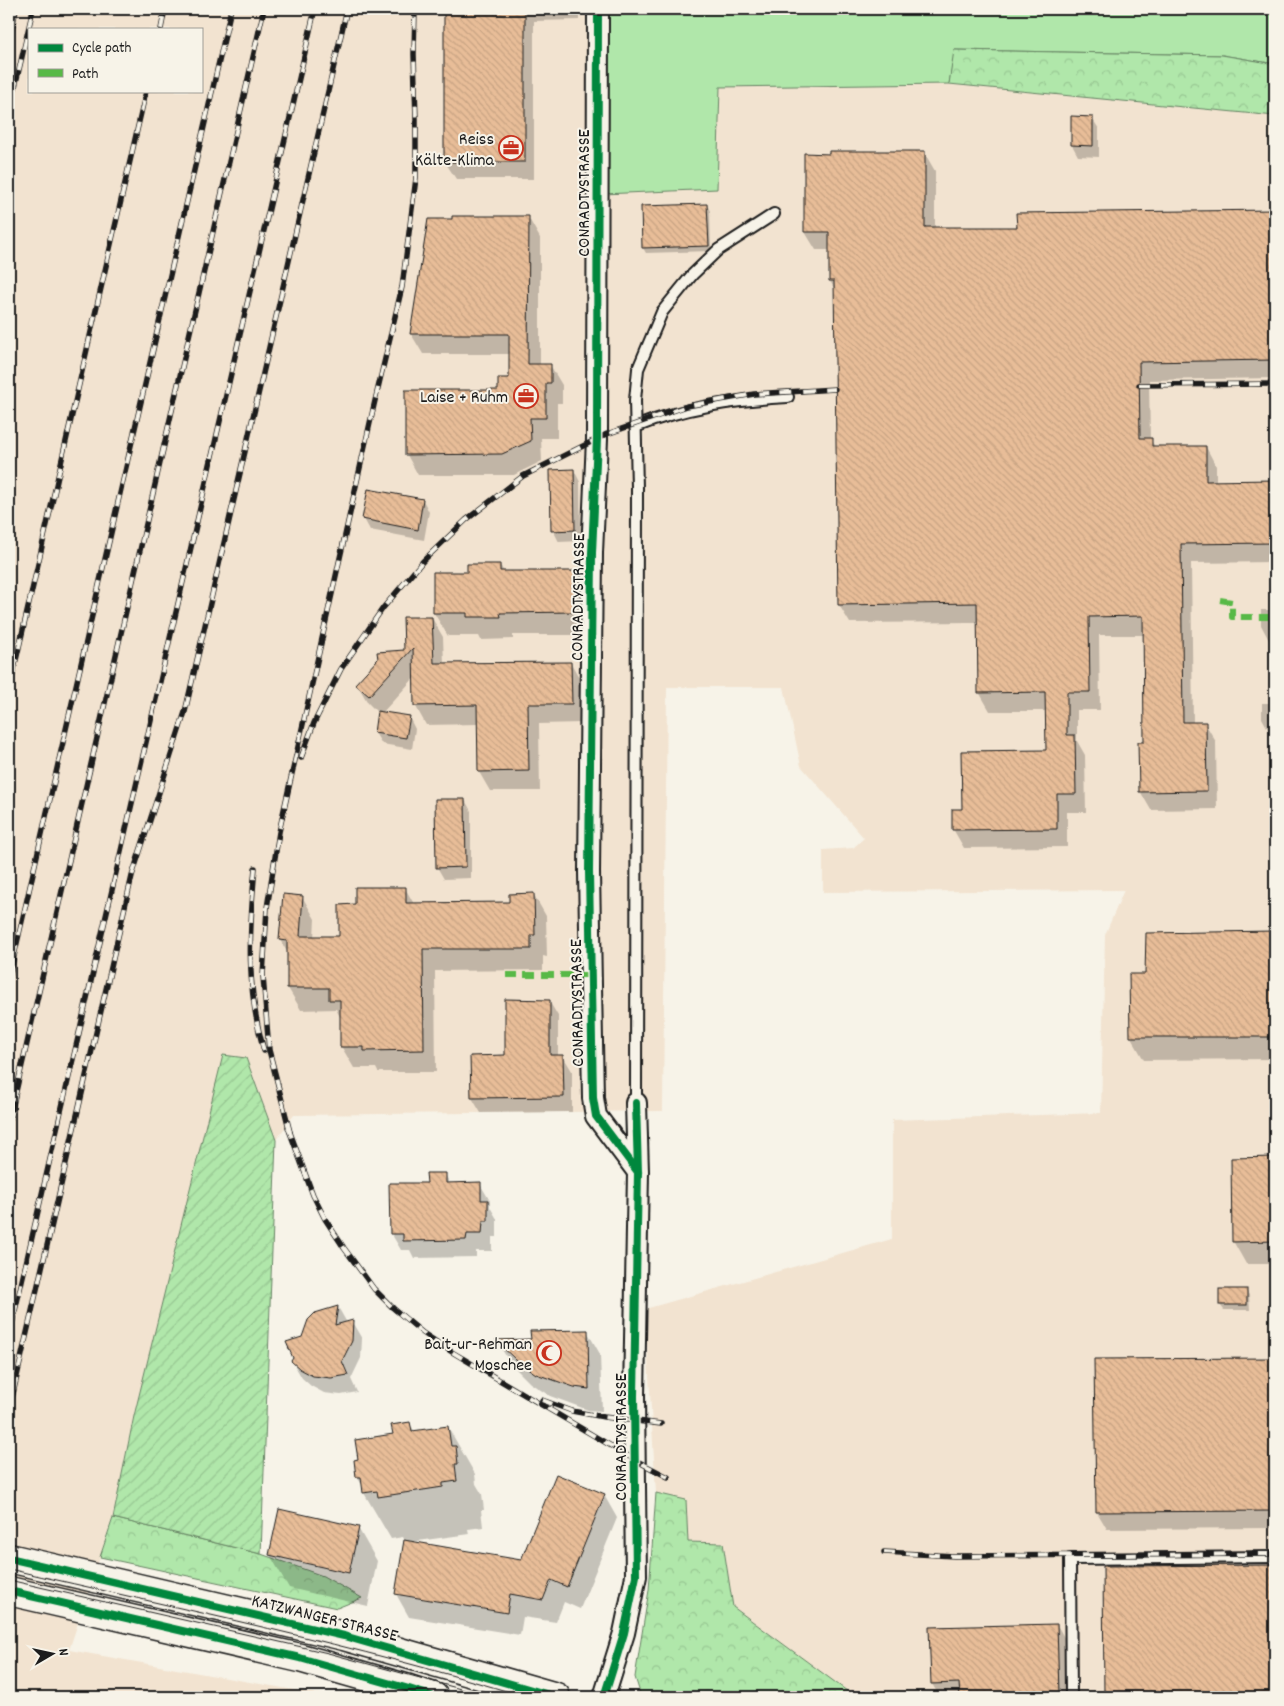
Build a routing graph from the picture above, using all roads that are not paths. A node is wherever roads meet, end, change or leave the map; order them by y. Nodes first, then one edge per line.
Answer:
1 (598, 9) edge
2 (774, 214) dead end
3 (788, 397) dead end
4 (635, 428) junction
5 (636, 1103) joint
6 (638, 1172) junction
7 (1275, 1557) edge
8 (9, 1558) edge
9 (9, 1591) edge
10 (434, 1697) edge
11 (556, 1697) edge
12 (604, 1697) edge
13 (1071, 1697) edge

1 - 6 street, CONRADTYSTRASSE
2 - 4 lane
3 - 4 lane
4 - 5 lane
5 - 6 street, CONRADTYSTRASSE
6 - 12 street, CONRADTYSTRASSE
7 - 13 lane
8 - 11 main road, KATZWANGER STRASSE
9 - 10 main road

